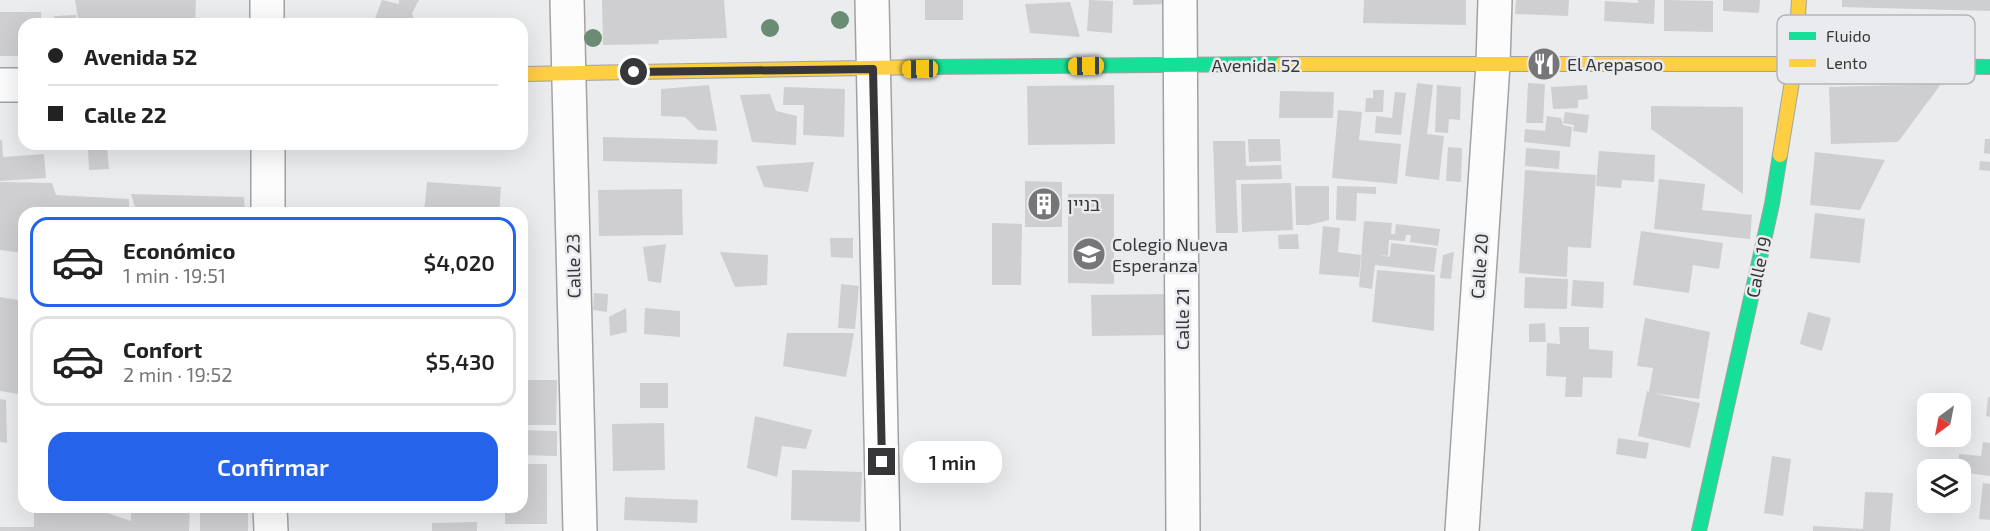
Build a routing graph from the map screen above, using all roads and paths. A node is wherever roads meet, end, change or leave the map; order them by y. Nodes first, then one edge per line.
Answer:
1 (267, 0) edge
2 (567, 0) edge
3 (872, 0) edge
4 (1180, 0) edge
5 (1495, 0) edge
6 (1799, 0) edge
7 (1798, 15) edge
8 (267, 18) edge
9 (1777, 63) edge
10 (1493, 64) junction
11 (1180, 65) junction
12 (1975, 67) edge
13 (1990, 67) edge
14 (873, 69) junction
15 (568, 73) junction
16 (528, 74) edge
17 (1792, 84) edge
18 (0, 85) edge
19 (18, 85) edge
20 (268, 150) edge
21 (268, 207) edge
22 (270, 513) edge
23 (271, 531) edge
24 (580, 531) edge
25 (883, 531) edge
26 (1183, 531) edge
27 (1462, 531) edge
28 (1699, 531) edge

1 - 8 street
2 - 15 street, Calle 23
3 - 14 street
4 - 11 street, Calle 21
5 - 10 street, Calle 20
6 - 7 street, Calle 19
9 - 10 street, Avenida 52
10 - 11 street, Avenida 52
10 - 27 street, Calle 20
11 - 14 street, Avenida 52
11 - 26 street, Calle 21
12 - 13 street, Avenida 52
14 - 15 street, Avenida 52
14 - 25 street
15 - 16 street, Avenida 52
15 - 24 street, Calle 23
17 - 28 street, Calle 19
18 - 19 street
20 - 21 street
22 - 23 street

